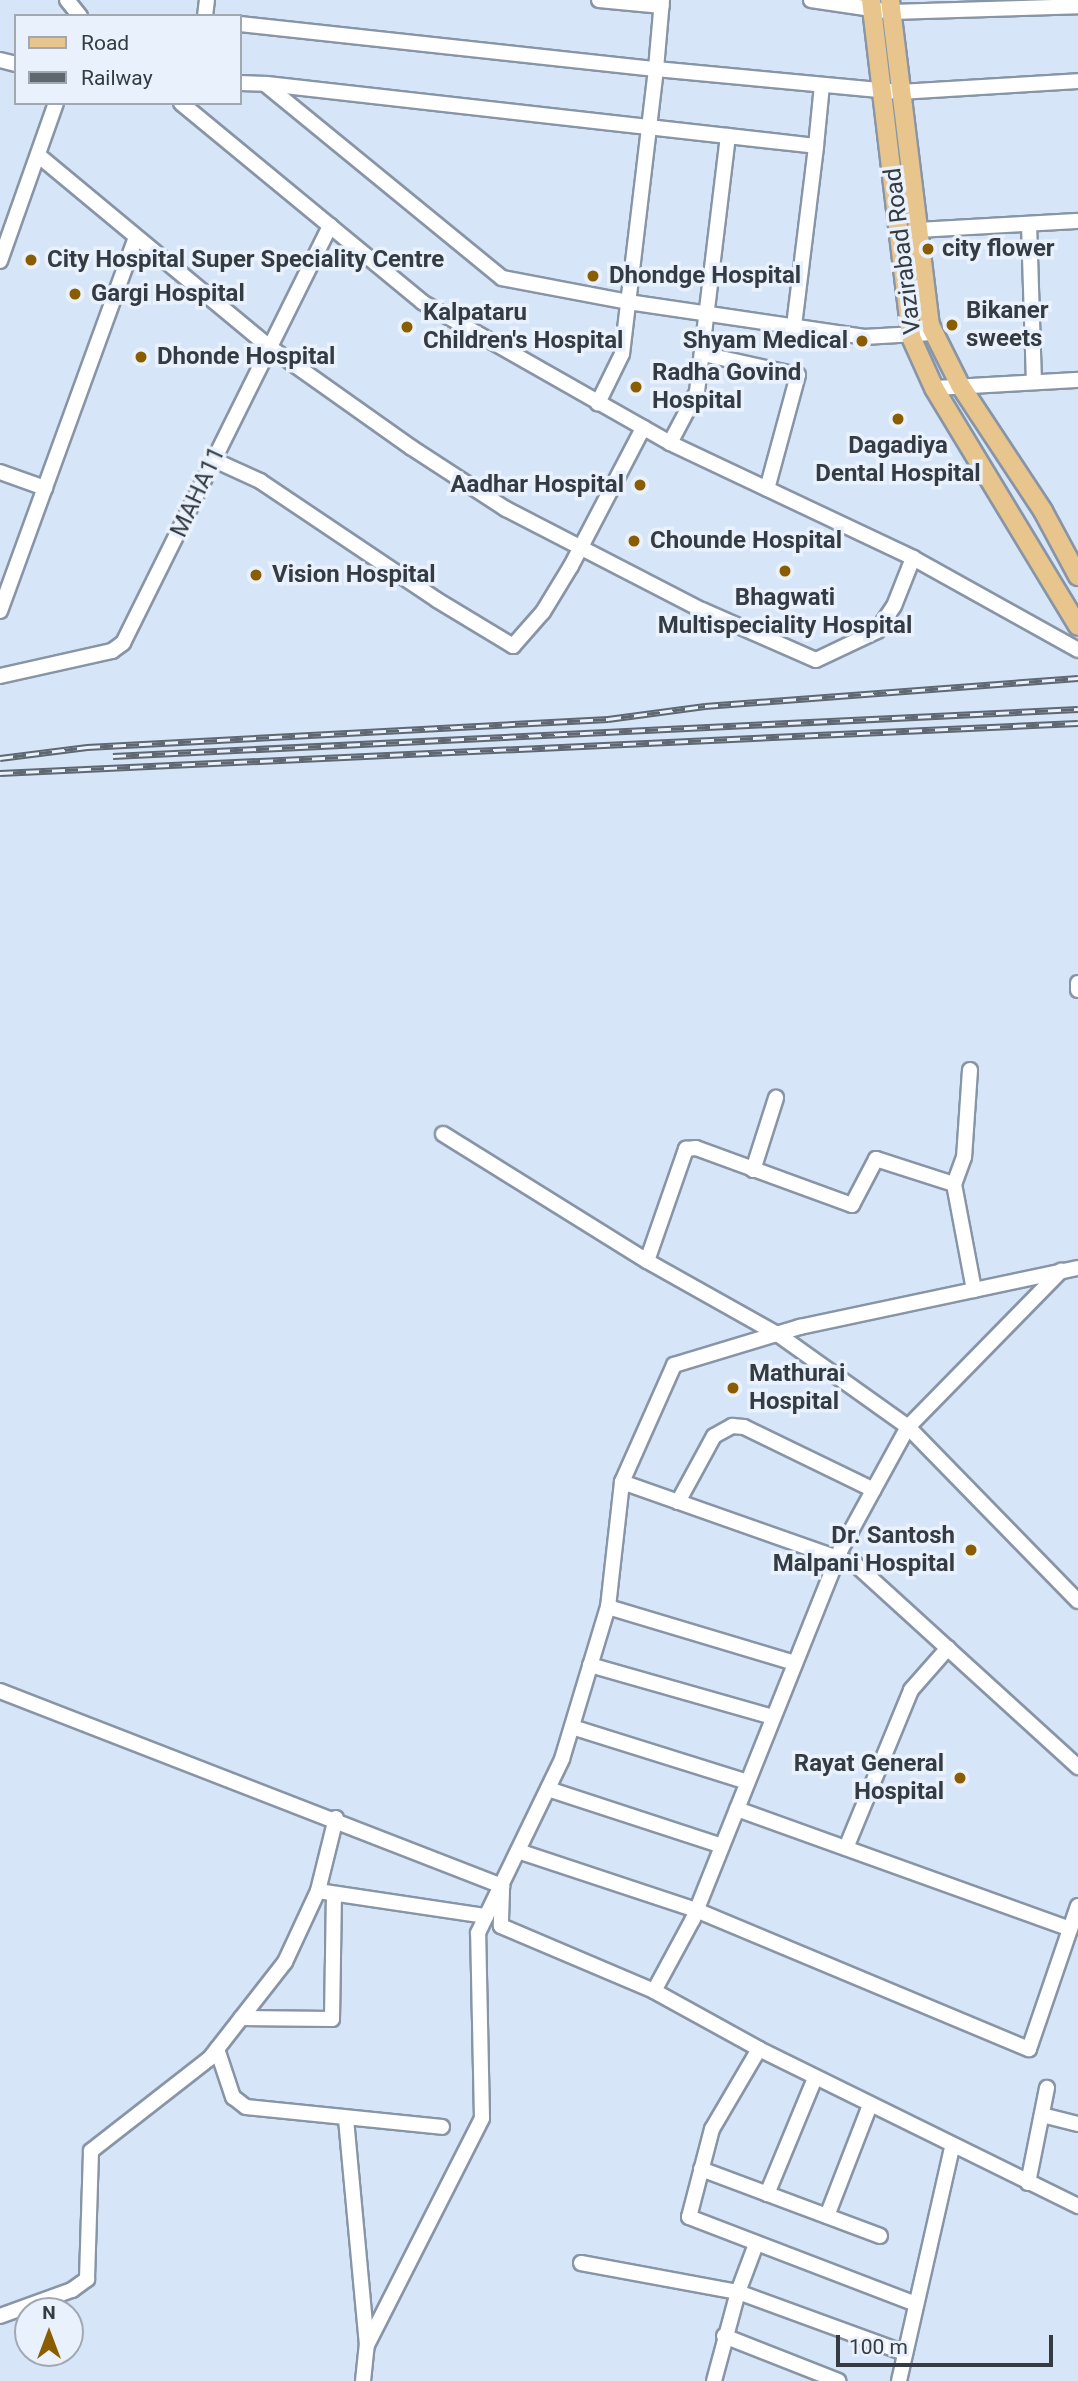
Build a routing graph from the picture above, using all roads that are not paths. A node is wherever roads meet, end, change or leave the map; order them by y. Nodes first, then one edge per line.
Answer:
1 (67, 0) edge
2 (599, 0) edge
3 (811, 0) edge
4 (662, 3) edge
5 (871, 4) edge
6 (891, 6) edge
7 (1078, 6) edge
8 (78, 14) edge
9 (242, 23) edge
10 (656, 69) junction
11 (1078, 81) edge
12 (242, 83) edge
13 (265, 84) junction
14 (822, 85) junction
15 (892, 91) junction
16 (55, 105) edge
17 (183, 105) edge
18 (649, 126) junction
19 (729, 136) junction
20 (816, 146) junction
21 (38, 155) junction
22 (1078, 221) edge
23 (1029, 224) junction
24 (330, 226) junction
25 (916, 230) junction
26 (136, 237) junction
27 (0, 261) edge
28 (628, 302) junction
29 (709, 314) junction
30 (794, 326) junction
31 (933, 333) junction
32 (911, 337) junction
33 (268, 346) junction
34 (703, 354) junction
35 (1078, 380) edge
36 (1034, 382) junction
37 (960, 385) junction
38 (934, 388) junction
39 (598, 403) junction
40 (643, 428) junction
41 (670, 443) junction
42 (214, 460) junction
43 (0, 472) edge
44 (45, 488) junction
45 (767, 489) junction
46 (580, 547) junction
47 (913, 558) junction
48 (1078, 576) edge
49 (0, 611) edge
50 (1078, 626) edge
51 (1078, 650) edge
52 (0, 676) edge
53 (1078, 984) edge
54 (1078, 990) edge
55 (970, 1070) dead end
56 (776, 1098) dead end
57 (443, 1134) dead end
58 (753, 1170) junction
59 (954, 1184) junction
60 (647, 1261) junction
61 (1078, 1268) edge
62 (1061, 1271) junction
63 (974, 1290) junction
64 (779, 1335) junction
65 (908, 1427) junction
66 (622, 1482) junction
67 (874, 1490) junction
68 (678, 1502) junction
69 (837, 1559) junction
70 (1078, 1601) edge
71 (608, 1607) junction
72 (948, 1648) junction
73 (795, 1663) junction
74 (590, 1665) junction
75 (0, 1691) edge
76 (773, 1717) junction
77 (572, 1727) junction
78 (1078, 1767) edge
79 (748, 1782) junction
80 (548, 1788) junction
81 (737, 1809) junction
82 (335, 1818) junction
83 (722, 1846) junction
84 (846, 1848) junction
85 (518, 1851) junction
86 (502, 1886) junction
87 (318, 1891) junction
88 (334, 1895) junction
89 (1078, 1906) edge
90 (696, 1910) junction
91 (486, 1916) junction
92 (1070, 1929) junction
93 (654, 1991) junction
94 (241, 2018) junction
95 (217, 2049) junction
96 (759, 2049) junction
97 (816, 2078) junction
98 (1047, 2088) dead end
99 (870, 2105) junction
100 (1042, 2115) junction
101 (346, 2119) junction
102 (1078, 2124) edge
103 (442, 2127) dead end
104 (952, 2147) junction
105 (701, 2169) junction
106 (1028, 2183) junction
107 (767, 2194) junction
108 (1078, 2206) edge
109 (827, 2216) junction
110 (880, 2236) dead end
111 (756, 2244) junction
112 (580, 2263) dead end
113 (738, 2292) junction
114 (916, 2304) junction
115 (0, 2316) edge
116 (724, 2336) junction
117 (368, 2345) junction
118 (905, 2353) junction
119 (363, 2381) edge
120 (714, 2381) edge
121 (838, 2381) edge
122 (899, 2381) edge

1 - 8 street
2 - 4 street
3 - 5 street
4 - 10 street
5 - 6 street
5 - 15 main road, Vazirabad Road
6 - 7 street
6 - 15 main road, Vazirabad Road
9 - 10 street
10 - 14 street
10 - 18 street
11 - 15 street
12 - 13 street
13 - 18 street
13 - 28 street
14 - 15 street
14 - 20 street
15 - 25 main road, Vazirabad Road
15 - 32 main road, Vazirabad Road
16 - 21 street
17 - 24 street
18 - 19 street
18 - 28 street
19 - 20 street
19 - 29 street
20 - 30 street
21 - 26 street
21 - 27 street
22 - 23 street
23 - 25 street
23 - 36 street
24 - 33 street, MAHA11
24 - 39 street
25 - 31 main road, Vazirabad Road
26 - 33 street
26 - 44 street
28 - 29 street
28 - 39 street
29 - 30 street
29 - 34 street
30 - 32 street
31 - 32 street
31 - 37 main road, Vazirabad Road
32 - 38 main road, Vazirabad Road
33 - 42 street, MAHA11
33 - 46 street
34 - 41 street
34 - 45 street
35 - 36 street
36 - 37 street
37 - 38 street
37 - 48 main road, Vazirabad Road
38 - 50 main road, Vazirabad Road
39 - 40 street
40 - 41 street
40 - 46 street
41 - 45 street
42 - 46 street
42 - 52 street, MAHA11
43 - 44 street
44 - 49 street
45 - 47 street
46 - 47 street
47 - 51 street
53 - 54 street
55 - 59 street
56 - 58 street
57 - 60 street
58 - 59 street
58 - 60 street
59 - 63 street
60 - 64 street
61 - 62 street
62 - 63 street
62 - 65 street
63 - 64 street
64 - 65 street
64 - 66 street
65 - 67 street
65 - 70 street
66 - 68 street
66 - 71 street
67 - 68 street
67 - 69 street
68 - 69 street
69 - 72 street
69 - 73 street
71 - 73 street
71 - 74 street
72 - 78 street
72 - 84 street
73 - 76 street
74 - 76 street
74 - 77 street
75 - 82 street
76 - 79 street
77 - 79 street
77 - 80 street
79 - 81 street
80 - 83 street
80 - 85 street
81 - 83 street
81 - 84 street
82 - 86 street
82 - 87 street
83 - 90 street
84 - 92 street
85 - 86 street
85 - 90 street
86 - 91 street
86 - 93 street
87 - 88 street
87 - 94 street
88 - 91 street
88 - 94 street
89 - 92 street
90 - 92 street
90 - 93 street
91 - 117 street
93 - 96 street
94 - 95 street
95 - 101 street
95 - 115 street
96 - 97 street
96 - 105 street
97 - 99 street
97 - 107 street
98 - 100 street
99 - 104 street
99 - 109 street
100 - 102 street
100 - 106 street
101 - 103 street
101 - 117 street
104 - 106 street
104 - 114 street
105 - 107 street
105 - 111 street
106 - 108 street
107 - 109 street
109 - 110 street
111 - 113 street
111 - 114 street
112 - 113 street
113 - 116 street
113 - 118 street
114 - 118 street
116 - 120 street
116 - 121 street
117 - 119 street
118 - 122 street

